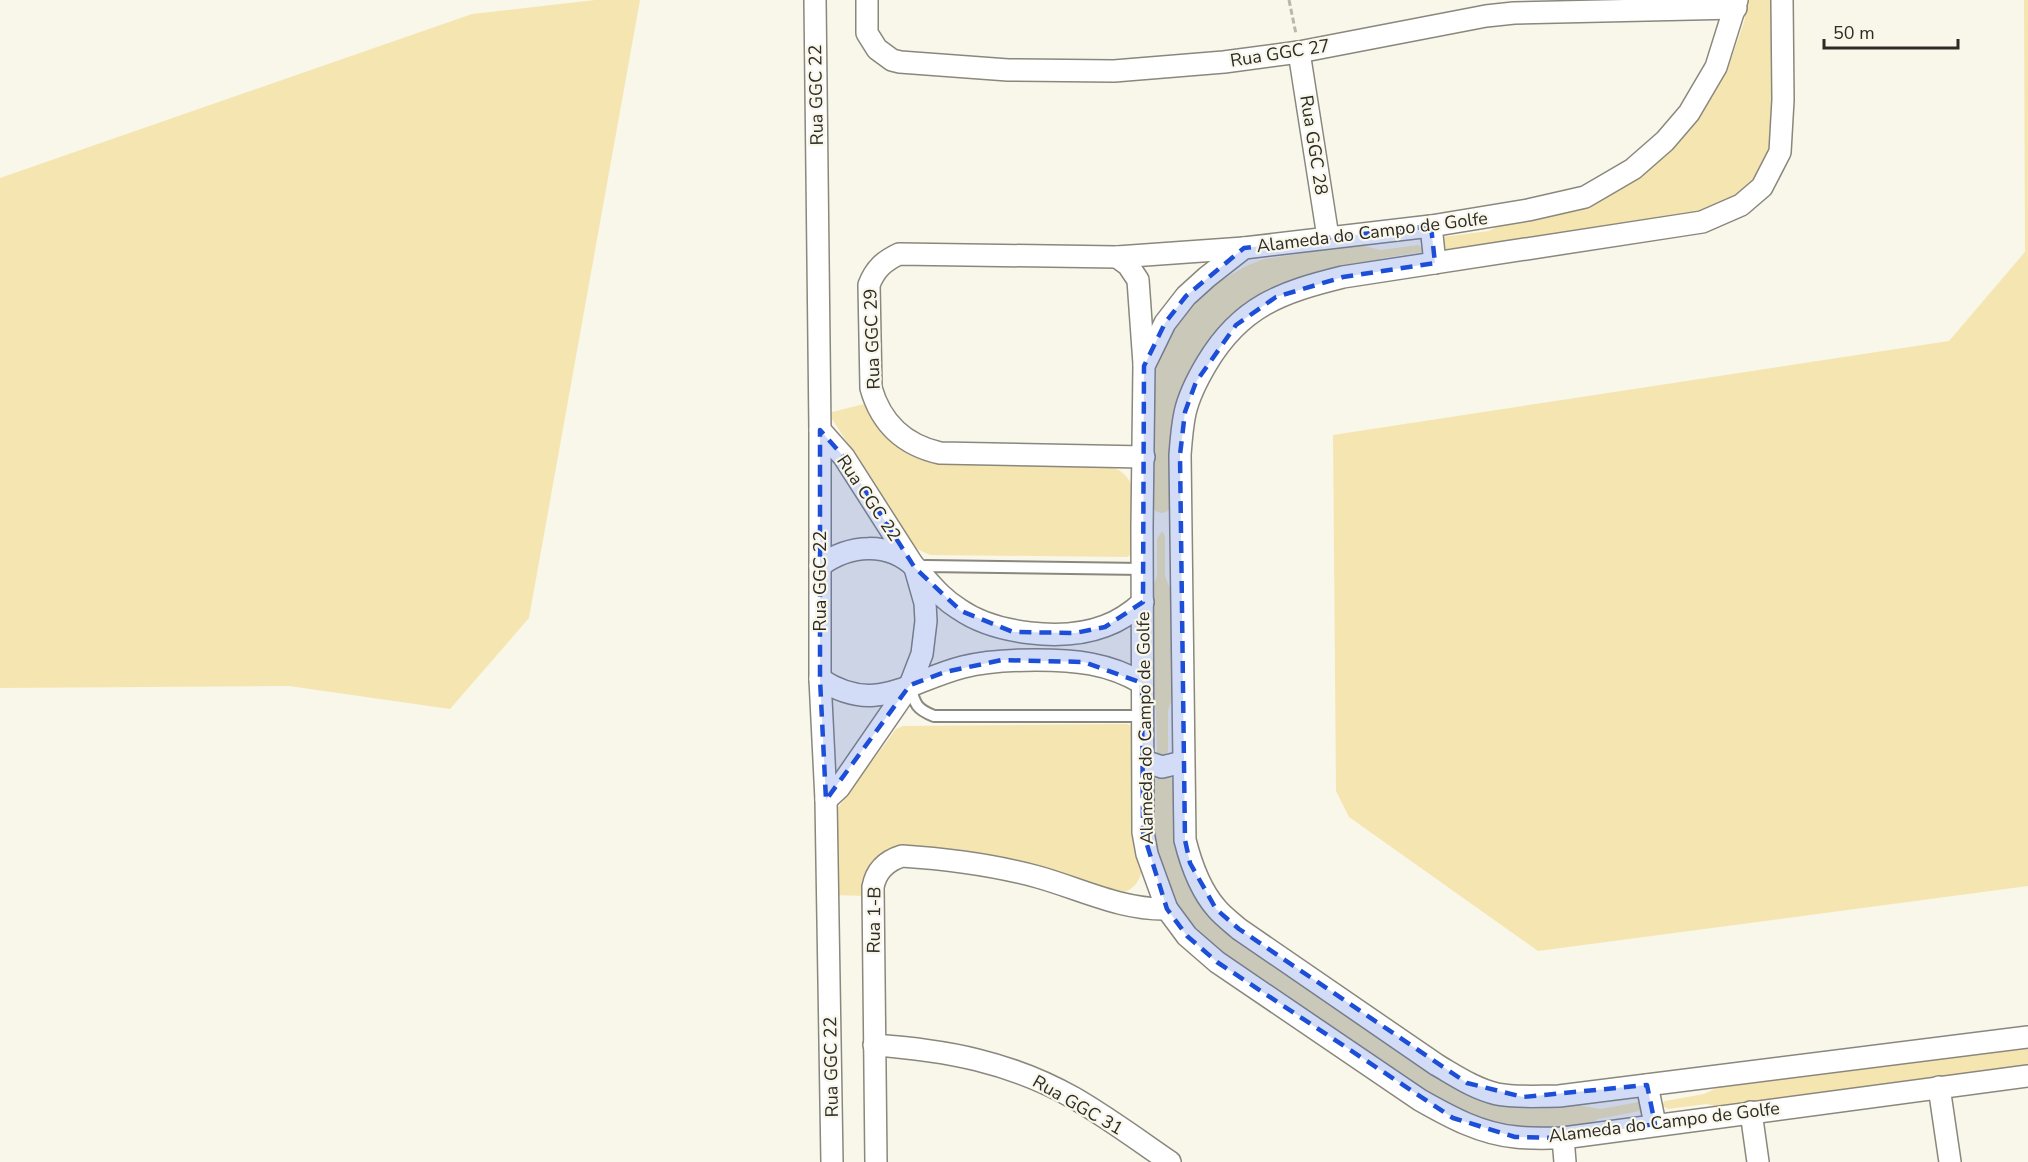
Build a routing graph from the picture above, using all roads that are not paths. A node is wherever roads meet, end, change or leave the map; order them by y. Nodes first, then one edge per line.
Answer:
1 (815, 0) edge
2 (867, 0) edge
3 (1782, 0) edge
4 (1736, 4) edge
5 (1299, 52) junction
6 (1431, 226) junction
7 (1328, 237) junction
8 (1244, 248) junction
9 (1117, 257) junction
10 (1435, 263) junction
11 (1144, 366) junction
12 (820, 430) junction
13 (1144, 457) junction
14 (1142, 527) junction
15 (1179, 527) junction
16 (820, 566) junction
17 (915, 568) junction
18 (1143, 569) junction
19 (1143, 602) junction
20 (820, 679) junction
21 (1142, 683) junction
22 (910, 686) junction
23 (1142, 716) junction
24 (1144, 761) junction
25 (1184, 762) junction
26 (826, 800) junction
27 (1167, 909) junction
28 (2028, 1037) edge
29 (874, 1045) junction
30 (2028, 1076) edge
31 (1647, 1085) junction
32 (1939, 1087) junction
33 (1751, 1112) junction
34 (1655, 1124) junction
35 (1563, 1138) junction
36 (832, 1162) edge
37 (876, 1162) edge
38 (1170, 1162) edge
39 (1566, 1162) edge
40 (1758, 1162) edge
41 (1950, 1162) edge

1 - 12 street, Rua GGC 22
2 - 5 street, Rua GGC 27
3 - 10 street, Alameda do Campo de Golfe
4 - 5 street, Rua GGC 27
4 - 6 street, Alameda do Campo de Golfe
5 - 7 street, Rua GGC 28
6 - 7 street, Alameda do Campo de Golfe
6 - 10 street
7 - 8 street, Alameda do Campo de Golfe
8 - 9 street, Rua GGC 29
8 - 11 street, Alameda do Campo de Golfe
9 - 11 street
9 - 13 street, Rua GGC 29
10 - 15 street, Alameda do Campo de Golfe
11 - 13 street, Alameda do Campo de Golfe
12 - 16 street, Rua GGC 22
12 - 17 street, Rua CGC 22
13 - 14 street, Alameda do Campo de Golfe
14 - 15 street
14 - 18 street, Alameda do Campo de Golfe
15 - 25 street, Alameda do Campo de Golfe
16 - 17 street
16 - 20 street, Rua GGC 22
17 - 18 lane
17 - 19 street, Rua CGC 22
17 - 22 street, Rua CGC 22
18 - 19 street, Alameda do Campo de Golfe
19 - 21 street, Alameda do Campo de Golfe
20 - 22 street
20 - 26 street, Rua GGC 22
21 - 22 street
21 - 23 street, Alameda do Campo de Golfe
22 - 23 lane
22 - 26 street, Rua CGC 22
23 - 24 street, Alameda do Campo de Golfe
24 - 25 street
24 - 27 street, Alameda do Campo de Golfe
25 - 31 street, Alameda do Campo de Golfe
26 - 36 street, Rua GGC 22
27 - 29 street, Rua 1-B
27 - 35 street, Alameda do Campo de Golfe
28 - 31 street, Alameda do Campo de Golfe
29 - 37 street, Rua 1-B
29 - 38 street, Rua GGC 31
30 - 32 street, Alameda do Campo de Golfe
31 - 34 street
32 - 33 street, Alameda do Campo de Golfe
32 - 41 street
33 - 34 street, Alameda do Campo de Golfe
33 - 40 street
34 - 35 street, Alameda do Campo de Golfe
35 - 39 street

